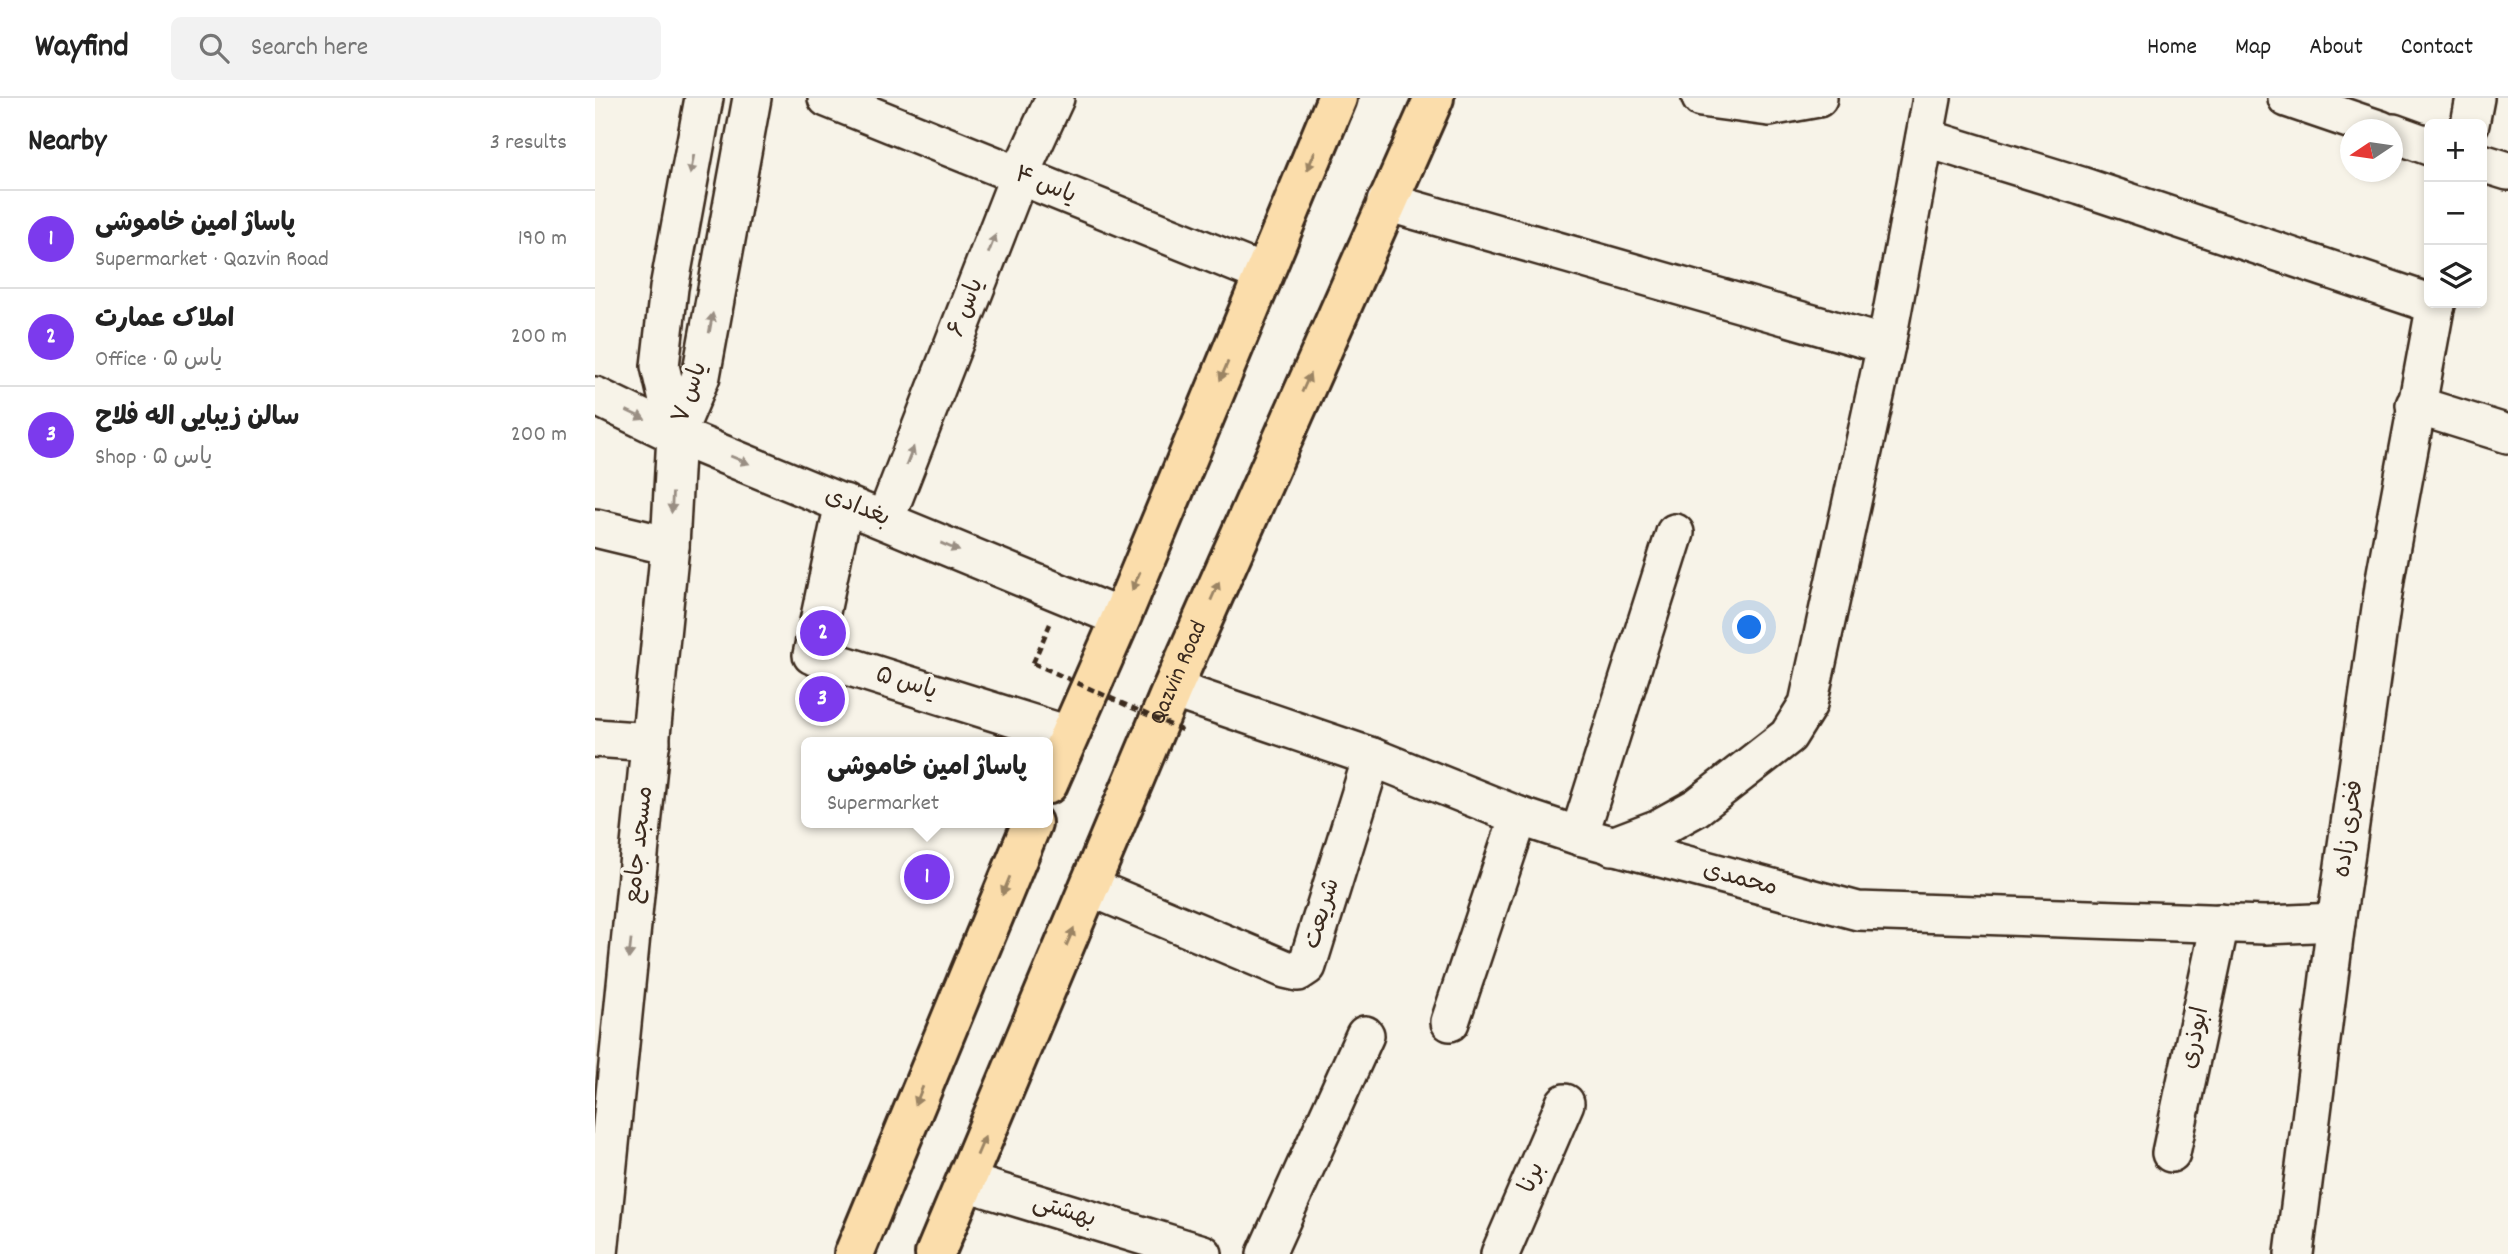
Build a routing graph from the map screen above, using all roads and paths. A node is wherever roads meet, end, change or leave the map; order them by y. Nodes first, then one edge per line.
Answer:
1 (704, 98) edge
2 (752, 98) edge
3 (1055, 98) edge
4 (1337, 98) edge
5 (1434, 98) edge
6 (1701, 98) edge
7 (1932, 98) edge
8 (2475, 98) edge
9 (1811, 99) edge
10 (2301, 100) edge
11 (850, 102) edge
12 (2352, 119) edge
13 (2471, 119) edge
14 (2403, 137) edge
15 (1925, 138) junction
16 (2424, 144) edge
17 (2487, 165) edge
18 (2508, 171) edge
19 (1019, 176) junction
20 (1386, 202) junction
21 (1264, 274) junction
22 (2424, 300) edge
23 (2435, 308) edge
24 (1886, 345) junction
25 (595, 396) edge
26 (2416, 405) junction
27 (2508, 434) edge
28 (676, 435) junction
29 (844, 503) junction
30 (885, 520) junction
31 (595, 527) edge
32 (1675, 533) dead end
33 (670, 546) junction
34 (1053, 617) dead end
35 (1121, 618) junction
36 (1089, 688) junction
37 (1171, 689) junction
38 (1186, 732) dead end
39 (1068, 735) junction
40 (595, 738) edge
41 (651, 742) junction
42 (1372, 757) junction
43 (1053, 772) edge
44 (1519, 816) junction
45 (1030, 828) edge
46 (1595, 841) junction
47 (1090, 887) junction
48 (2336, 922) junction
49 (2220, 923) junction
50 (1450, 1023) dead end
51 (1365, 1035) dead end
52 (1565, 1103) dead end
53 (2171, 1153) dead end
54 (966, 1182) junction
55 (598, 1247) edge
56 (853, 1254) edge
57 (935, 1254) edge
58 (1203, 1254) edge
59 (1266, 1254) edge
60 (1500, 1254) edge
61 (2294, 1254) edge

1 -> 28 street, یاس ۷
28 -> 2 street, یاس ۷
3 - 19 street, یاس ۶
4 -> 21 highway
5 - 20 highway, Qazvin Road
6 - 9 street
7 - 15 street
8 - 13 street
10 - 12 street
11 - 19 street, یاس ۴
14 - 16 street
15 - 22 street
15 - 24 street
17 - 18 street
19 - 21 street, یاس ۴
30 -> 19 street, یاس ۶
20 - 24 street
37 -> 20 highway, Qazvin Road
21 -> 35 highway
23 - 26 street, فخری زاده
24 - 46 street
25 -> 28 street, بغدادی
26 - 27 street
26 - 48 street, فخری زاده
28 -> 29 street, بغدادی
28 -> 33 street, مسجد جامع
29 - 30 street, بغدادی
29 - 39 street, یاس ۵
30 -> 35 street, بغدادی
31 - 33 street
32 - 46 street
33 - 41 street, مسجد جامع
34 - 36 path, bridge
35 - 36 highway
36 - 38 path, bridge
36 - 39 highway
37 - 42 street, محمدی
37 - 47 highway, Qazvin Road
39 - 43 highway
40 - 41 street
41 -> 55 street, مسجد جامع
42 - 44 street, محمدی
42 - 47 street, شریعت
44 - 46 street, محمدی
44 - 50 street
45 -> 56 highway
46 - 49 street, محمدی
54 -> 47 highway, Qazvin Road
48 - 49 street, محمدی
48 - 61 street, فخری زاده
49 - 53 street, ابوذری
51 - 59 street
52 - 60 street, برنا
54 - 57 highway, Qazvin Road
54 - 58 street, بهشتی

